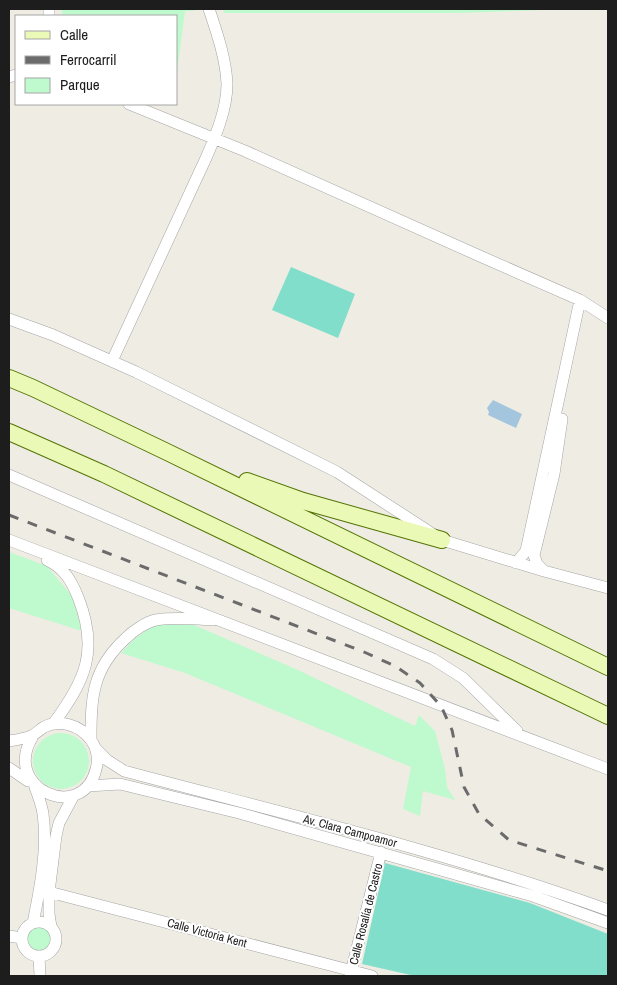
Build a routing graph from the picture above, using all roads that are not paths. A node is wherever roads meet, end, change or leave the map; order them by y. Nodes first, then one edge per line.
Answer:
1 (210, 9) edge
2 (131, 105) edge
3 (214, 139) junction
4 (580, 300) junction
5 (608, 318) edge
6 (9, 319) edge
7 (112, 361) junction
8 (9, 378) edge
9 (563, 378) junction
10 (9, 432) edge
11 (164, 451) junction
12 (9, 475) edge
13 (9, 540) edge
14 (442, 540) junction
15 (9, 544) edge
16 (516, 563) junction
17 (544, 571) junction
18 (608, 588) edge
19 (223, 620) junction
20 (608, 667) edge
21 (608, 716) edge
22 (53, 724) junction
23 (521, 734) junction
24 (32, 736) junction
25 (9, 742) edge
26 (93, 744) junction
27 (9, 768) edge
28 (608, 769) edge
29 (32, 785) junction
30 (88, 786) junction
31 (74, 795) junction
32 (381, 852) junction
33 (49, 892) junction
34 (608, 910) edge
35 (34, 923) junction
36 (608, 923) edge
37 (51, 926) junction
38 (9, 936) edge
39 (22, 938) junction
40 (39, 956) junction
41 (351, 973) edge
42 (40, 976) edge
43 (367, 976) edge

1 - 3 street
2 - 3 street
3 - 4 street
3 - 7 street
4 - 5 street
4 - 9 street
6 - 7 street
7 - 14 street
8 - 11 main road
9 - 16 street
9 - 17 street
10 - 21 main road
11 - 14 main road
11 - 20 main road
12 - 23 street
13 - 19 street
14 - 16 street
15 - 22 street
16 - 17 street
17 - 18 street
19 - 23 street
19 - 26 street
22 - 24 street
22 - 26 street
23 - 28 street
24 - 25 street
24 - 29 street
26 - 30 street
26 - 34 street, Av. Clara Campoamor
27 - 29 street
29 - 31 street
29 - 35 street
30 - 31 street
30 - 32 street, Av. Clara Campoamor
31 - 33 street
32 - 36 street, Av. Clara Campoamor
32 - 41 street, Calle Rosalía de Castro
33 - 37 street
33 - 41 street, Calle Victoria Kent
35 - 37 street
35 - 39 street
37 - 40 street
38 - 39 street
39 - 40 street
40 - 42 street
41 - 43 street, Calle Victoria Kent

